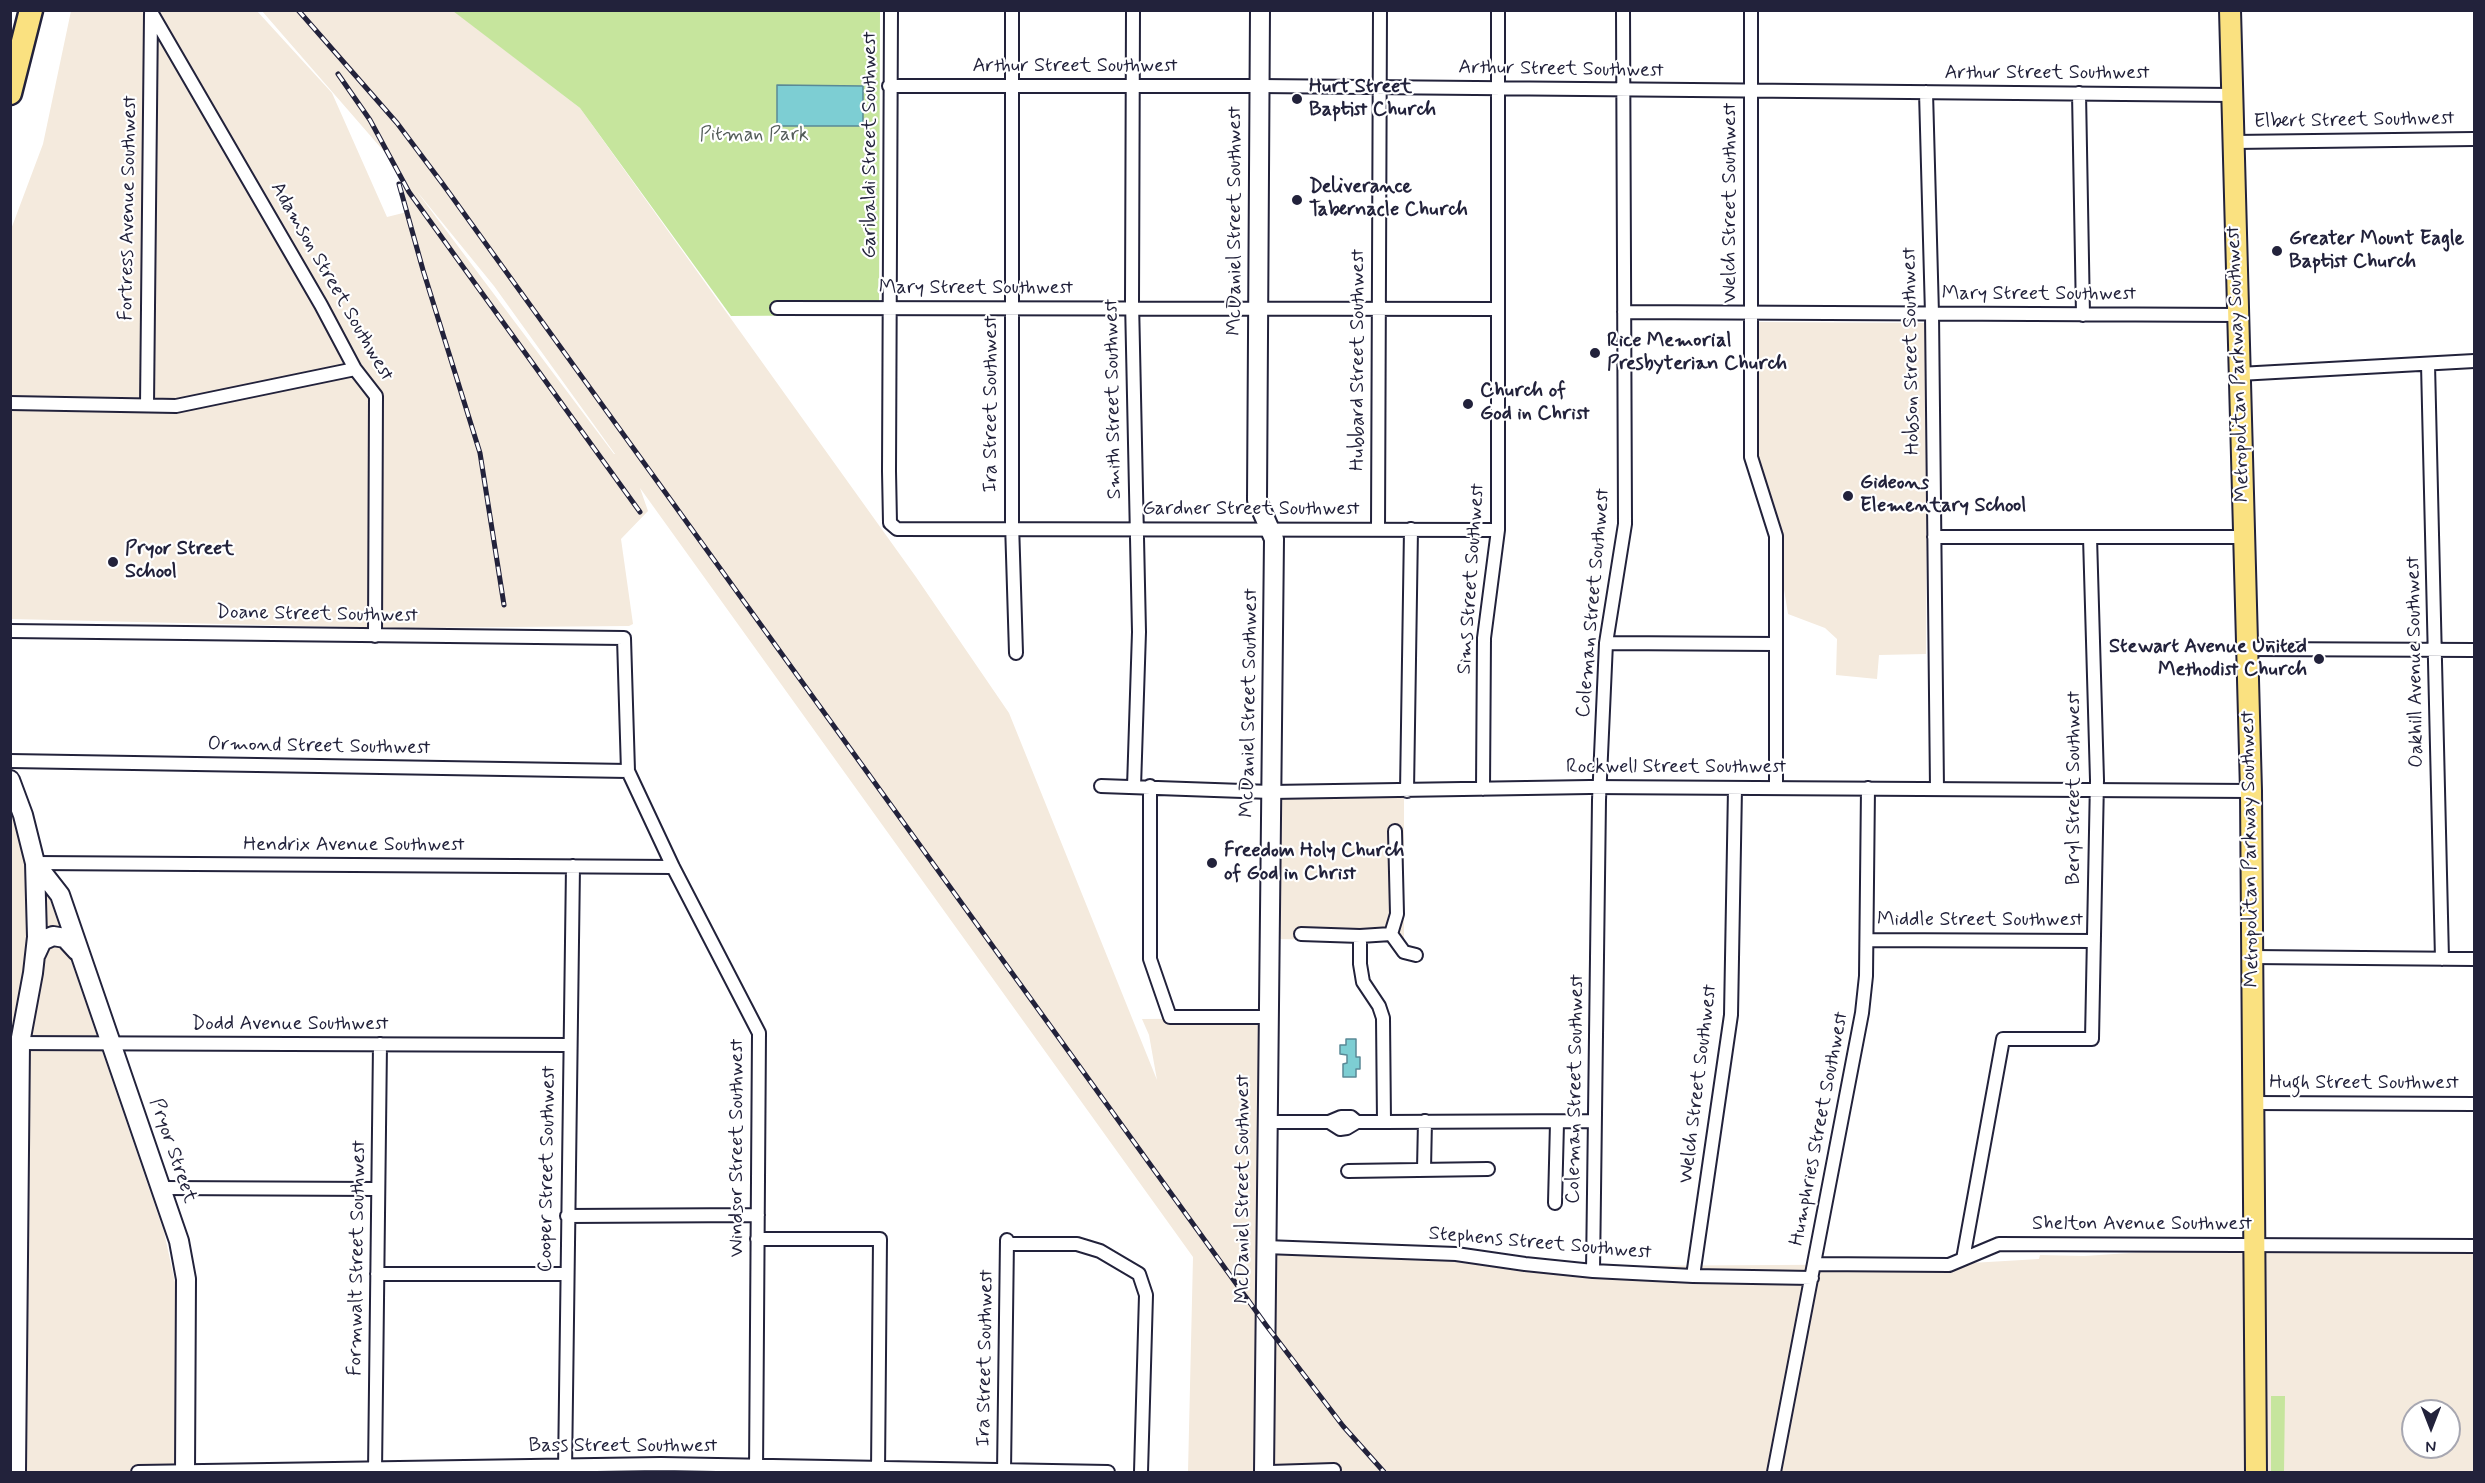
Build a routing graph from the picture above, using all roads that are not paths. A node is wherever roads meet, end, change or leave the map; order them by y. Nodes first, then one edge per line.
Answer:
1 (31, 10) edge
2 (891, 10) edge
3 (1012, 10) edge
4 (1133, 10) edge
5 (1260, 10) edge
6 (1380, 10) edge
7 (1498, 10) edge
8 (1623, 10) edge
9 (1751, 10) edge
10 (2230, 10) edge
11 (151, 11) edge
12 (890, 86) junction
13 (1012, 86) junction
14 (1259, 86) junction
15 (1133, 87) junction
16 (1380, 88) junction
17 (1498, 88) junction
18 (1623, 90) junction
19 (1751, 91) junction
20 (1926, 92) junction
21 (10, 93) edge
22 (2079, 93) junction
23 (2232, 95) junction
24 (2475, 139) edge
25 (2234, 142) junction
26 (777, 308) dead end
27 (890, 308) junction
28 (1011, 309) junction
29 (1132, 309) junction
30 (1258, 309) junction
31 (1379, 309) junction
32 (1498, 309) junction
33 (1624, 312) junction
34 (1751, 313) junction
35 (1932, 314) junction
36 (2082, 315) junction
37 (2238, 315) junction
38 (2475, 361) edge
39 (2427, 364) junction
40 (355, 369) junction
41 (2239, 374) junction
42 (10, 403) edge
43 (147, 405) junction
44 (1378, 529) junction
45 (1411, 529) junction
46 (897, 530) joint
47 (1012, 530) junction
48 (1137, 530) junction
49 (1270, 530) junction
50 (1498, 530) junction
51 (1934, 537) junction
52 (2090, 537) junction
53 (2244, 537) junction
54 (10, 631) edge
55 (375, 636) junction
56 (624, 638) joint
57 (1606, 643) junction
58 (1776, 644) junction
59 (2247, 649) junction
60 (2435, 650) junction
61 (2475, 650) edge
62 (1016, 654) dead end
63 (10, 761) edge
64 (628, 771) junction
65 (10, 780) edge
66 (1101, 786) dead end
67 (1150, 786) junction
68 (1134, 787) junction
69 (1600, 787) junction
70 (1735, 788) junction
71 (1776, 788) junction
72 (1868, 788) junction
73 (1483, 789) junction
74 (1937, 789) junction
75 (2097, 789) junction
76 (1407, 790) junction
77 (2251, 791) junction
78 (1271, 792) junction
79 (1395, 831) dead end
80 (34, 863) junction
81 (573, 866) junction
82 (673, 867) junction
83 (1301, 934) dead end
84 (1391, 934) junction
85 (1360, 936) junction
86 (1867, 940) junction
87 (2094, 940) junction
88 (80, 954) junction
89 (1416, 955) dead end
90 (35, 957) junction
91 (2252, 957) junction
92 (2442, 959) junction
93 (2475, 959) edge
94 (1268, 1017) junction
95 (15, 1043) edge
96 (111, 1043) junction
97 (380, 1044) junction
98 (569, 1045) junction
99 (2254, 1103) junction
100 (2475, 1104) edge
101 (1425, 1121) junction
102 (1594, 1121) junction
103 (1266, 1122) junction
104 (1384, 1122) junction
105 (1557, 1123) junction
106 (1424, 1169) junction
107 (1488, 1170) dead end
108 (1348, 1171) dead end
109 (161, 1188) junction
110 (378, 1189) junction
111 (1555, 1203) dead end
112 (758, 1215) junction
113 (567, 1216) junction
114 (758, 1239) junction
115 (2254, 1245) junction
116 (2475, 1246) edge
117 (1264, 1247) junction
118 (1963, 1259) junction
119 (1814, 1264) junction
120 (1593, 1270) junction
121 (377, 1274) junction
122 (567, 1274) junction
123 (1693, 1275) junction
124 (1812, 1278) junction
125 (565, 1469) edge
126 (756, 1470) edge
127 (1334, 1470) dead end
128 (375, 1471) edge
129 (878, 1471) edge
130 (185, 1472) edge
131 (1004, 1472) edge
132 (15, 1473) edge
133 (138, 1473) edge
134 (1108, 1473) edge
135 (1141, 1473) edge
136 (1264, 1473) edge
137 (1270, 1473) edge
138 (1774, 1473) edge
139 (2256, 1473) edge

1 - 21 highway
2 - 12 street, Garibaldi Street Southwest
3 - 13 street, Ira Street Southwest
4 - 15 street, Smith Street Southwest
5 - 14 street, McDaniel Street Southwest
6 - 16 street, Hubbard Street Southwest
7 - 17 street, Sims Street Southwest
8 - 18 street, Coleman Street Southwest
9 - 19 street, Welch Street Southwest
10 - 23 main road, Metropolitan Parkway Southwest
11 - 40 street, Adamson Street Southwest
11 - 43 street, Fortress Avenue Southwest
12 - 13 street, Arthur Street Southwest
12 - 27 street, Garibaldi Street Southwest
13 - 15 street, Arthur Street Southwest
13 - 28 street, Ira Street Southwest
14 - 15 street, Arthur Street Southwest
14 - 16 street, Arthur Street Southwest
14 - 30 street, McDaniel Street Southwest
15 - 29 street, Smith Street Southwest
16 - 17 street, Arthur Street Southwest
16 - 31 street, Hubbard Street Southwest
17 - 18 street, Arthur Street Southwest
17 - 32 street, Sims Street Southwest
18 - 19 street, Arthur Street Southwest
18 - 33 street, Coleman Street Southwest
19 - 20 street, Arthur Street Southwest
19 - 34 street, Welch Street Southwest
20 - 22 street, Arthur Street Southwest
20 - 35 street, Hobson Street Southwest
22 - 23 street, Arthur Street Southwest
22 - 36 street
23 - 25 main road, Metropolitan Parkway Southwest
24 - 25 street, Elbert Street Southwest
25 - 37 main road, Metropolitan Parkway Southwest
26 - 27 street, Mary Street Southwest
27 - 28 street, Mary Street Southwest
27 - 46 street, Garibaldi Street Southwest
28 - 29 street, Mary Street Southwest
28 - 47 street, Ira Street Southwest
29 - 30 street, Mary Street Southwest
29 - 48 street, Smith Street Southwest
30 - 31 street, Mary Street Southwest
30 - 49 street, McDaniel Street Southwest
31 - 32 street, Mary Street Southwest
31 - 44 street, Hubbard Street Southwest
32 - 50 street, Sims Street Southwest
33 - 34 street, Mary Street Southwest
33 - 57 street, Coleman Street Southwest
34 - 35 street, Mary Street Southwest
34 - 58 street, Welch Street Southwest
35 - 36 street, Mary Street Southwest
35 - 51 street, Hobson Street Southwest
36 - 37 street, Mary Street Southwest
37 - 41 main road, Metropolitan Parkway Southwest
38 - 39 street
39 - 41 street
39 - 60 street, Oakhill Avenue Southwest
40 - 43 street
40 - 55 street, Adamson Street Southwest
41 - 53 main road, Metropolitan Parkway Southwest
42 - 43 street
44 - 45 street, Gardner Street Southwest
44 - 49 street, Gardner Street Southwest
45 - 50 street, Gardner Street Southwest
45 - 76 street
46 - 47 street, Gardner Street Southwest
47 - 48 street, Gardner Street Southwest
47 - 62 street, Ira Street Southwest
48 - 49 street, Gardner Street Southwest
48 - 68 street, Smith Street Southwest
49 - 78 street, McDaniel Street Southwest
50 - 73 street, Sims Street Southwest
51 - 52 street
51 - 74 street, Hobson Street Southwest
52 - 53 street
52 - 75 street, Beryl Street Southwest
53 - 59 main road, Metropolitan Parkway Southwest
54 - 55 street, Doane Street Southwest
55 - 56 street, Doane Street Southwest
56 - 64 street, Windsor Street Southwest
57 - 58 street
57 - 69 street, Coleman Street Southwest
58 - 71 street, Welch Street Southwest
59 - 60 street
59 - 77 main road, Metropolitan Parkway Southwest
60 - 61 street
60 - 92 street, Oakhill Avenue Southwest
63 - 64 street, Ormond Street Southwest
64 - 82 street, Windsor Street Southwest
65 - 80 street
66 - 68 street, Rockwell Street Southwest
67 - 68 street, Rockwell Street Southwest
67 - 78 street, Rockwell Street Southwest
67 - 94 street
69 - 70 street, Rockwell Street Southwest
69 - 73 street, Rockwell Street Southwest
69 - 102 street, Coleman Street Southwest
70 - 71 street, Rockwell Street Southwest
70 - 123 street, Welch Street Southwest
71 - 72 street, Rockwell Street Southwest
72 - 74 street, Rockwell Street Southwest
72 - 86 street, Humphries Street Southwest
73 - 76 street, Rockwell Street Southwest
74 - 75 street, Rockwell Street Southwest
75 - 77 street, Rockwell Street Southwest
75 - 87 street, Beryl Street Southwest
76 - 78 street, Rockwell Street Southwest
77 - 91 main road, Metropolitan Parkway Southwest
78 - 94 street, McDaniel Street Southwest
79 - 84 street
80 - 81 street, Hendrix Avenue Southwest
80 - 88 street, Pryor Street
80 - 90 street
81 - 82 street, Hendrix Avenue Southwest
81 - 98 street, Cooper Street Southwest
82 - 112 street, Windsor Street Southwest
83 - 85 street
84 - 85 street
84 - 89 street
85 - 104 street
86 - 87 street, Middle Street Southwest
86 - 119 street, Humphries Street Southwest
87 - 118 street, Beryl Street Southwest
88 - 90 street
88 - 96 street, Pryor Street
90 - 95 street
91 - 92 street
91 - 99 main road, Metropolitan Parkway Southwest
92 - 93 street
94 - 103 street, McDaniel Street Southwest
95 - 96 street, Dodd Avenue Southwest
95 - 132 street
96 - 97 street, Dodd Avenue Southwest
96 - 109 street, Pryor Street
97 - 98 street, Dodd Avenue Southwest
97 - 110 street, Formwalt Street Southwest
98 - 113 street, Cooper Street Southwest
99 - 100 street, Hugh Street Southwest
99 - 115 main road, Metropolitan Parkway Southwest
101 - 104 street
101 - 105 street
101 - 106 street
102 - 105 street
102 - 120 street, Coleman Street Southwest
103 - 104 street
103 - 117 street, McDaniel Street Southwest
105 - 111 street
106 - 107 street
106 - 108 street
109 - 110 street
109 - 130 street, Pryor Street
110 - 121 street, Formwalt Street Southwest
112 - 113 street
112 - 114 street, Windsor Street Southwest
113 - 122 street, Cooper Street Southwest
114 - 126 street, Windsor Street Southwest
114 - 129 street
115 - 116 street, Shelton Avenue Southwest
115 - 118 street, Shelton Avenue Southwest
115 - 139 main road, Metropolitan Parkway Southwest
117 - 120 street, Stephens Street Southwest
117 - 136 street, McDaniel Street Southwest
118 - 119 street, Shelton Avenue Southwest
119 - 124 street, Humphries Street Southwest
120 - 123 street, Stephens Street Southwest
121 - 122 street
121 - 128 street, Formwalt Street Southwest
122 - 125 street, Cooper Street Southwest
123 - 124 street, Stephens Street Southwest
124 - 138 street, Humphries Street Southwest
125 - 126 street, Bass Street Southwest
125 - 128 street, Bass Street Southwest
126 - 129 street, Bass Street Southwest
127 - 137 street
128 - 130 street, Bass Street Southwest
129 - 131 street, Bass Street Southwest
130 - 133 street, Bass Street Southwest
131 - 134 street, Bass Street Southwest
131 - 135 street, Ira Street Southwest

